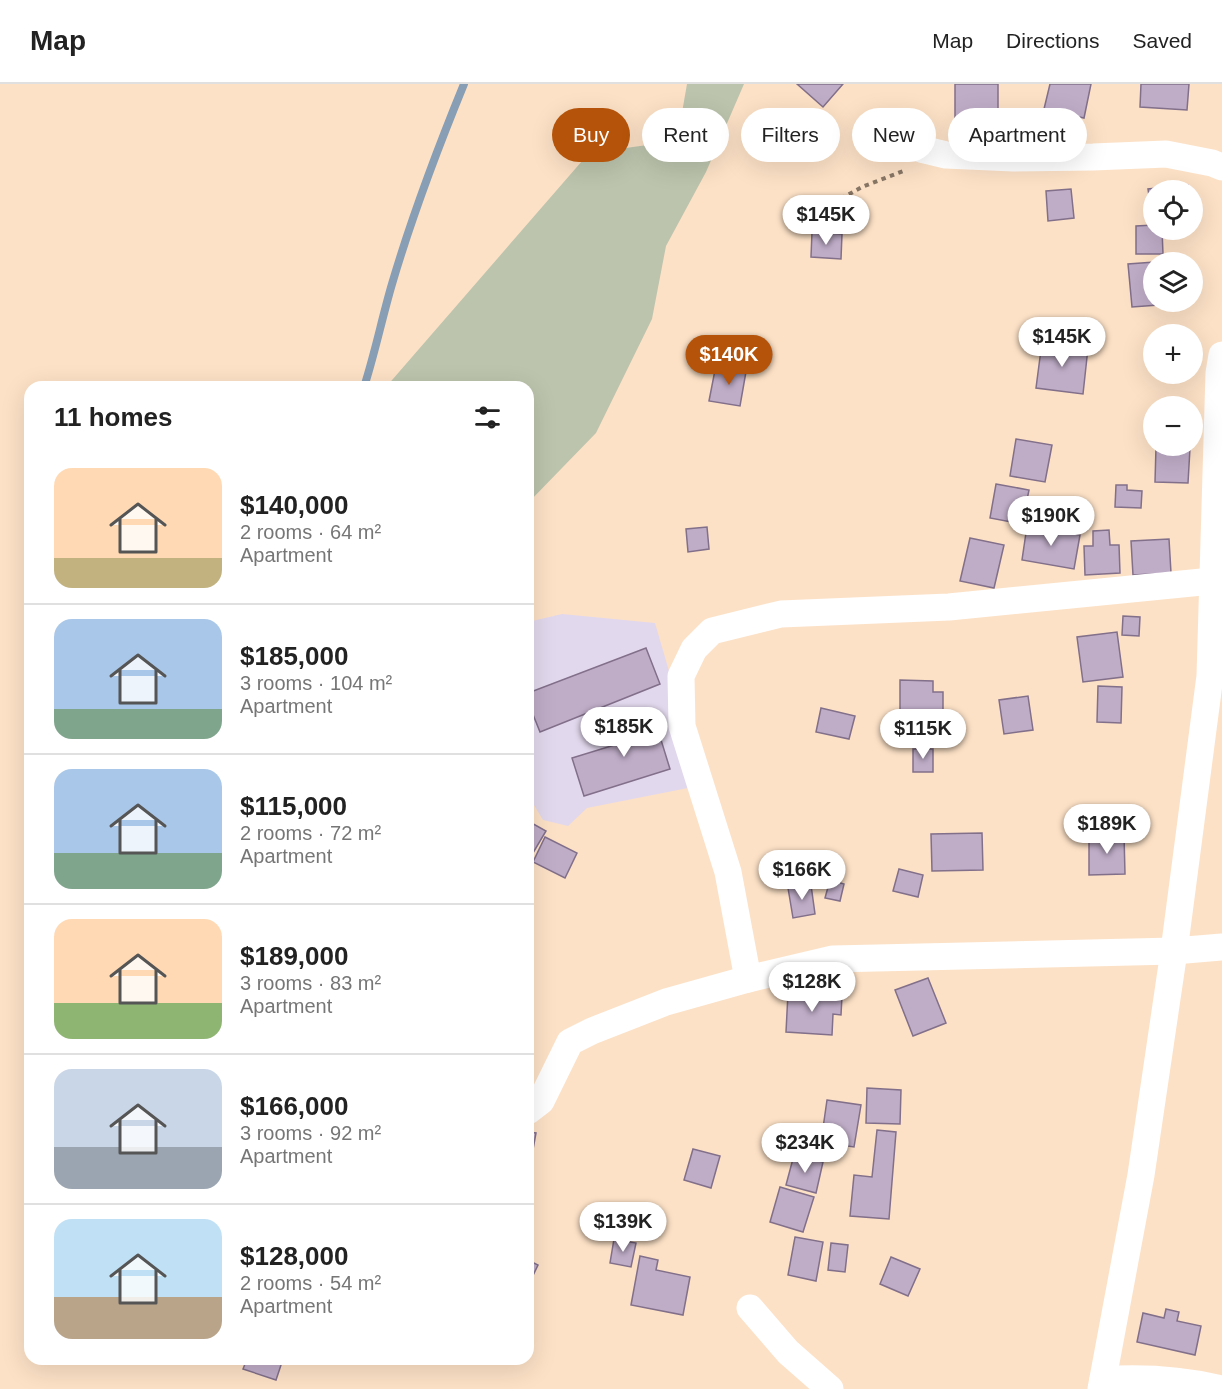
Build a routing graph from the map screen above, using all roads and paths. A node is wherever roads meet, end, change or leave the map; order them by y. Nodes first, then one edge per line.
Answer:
1 (936, 153) edge
2 (946, 155) junction
3 (1222, 166) edge
4 (833, 203) dead end
5 (1222, 355) edge
6 (1212, 581) junction
7 (1222, 947) edge
8 (1174, 951) junction
9 (748, 979) junction
10 (534, 1107) edge
11 (750, 1308) dead end
12 (1102, 1384) edge
13 (830, 1389) edge
14 (1222, 1389) edge

1 - 2 street
2 - 3 street
2 - 4 path
5 - 6 street
6 - 8 street
6 - 9 street
7 - 8 street
8 - 9 street
8 - 12 street
9 - 10 street
11 - 13 street
12 - 14 street

